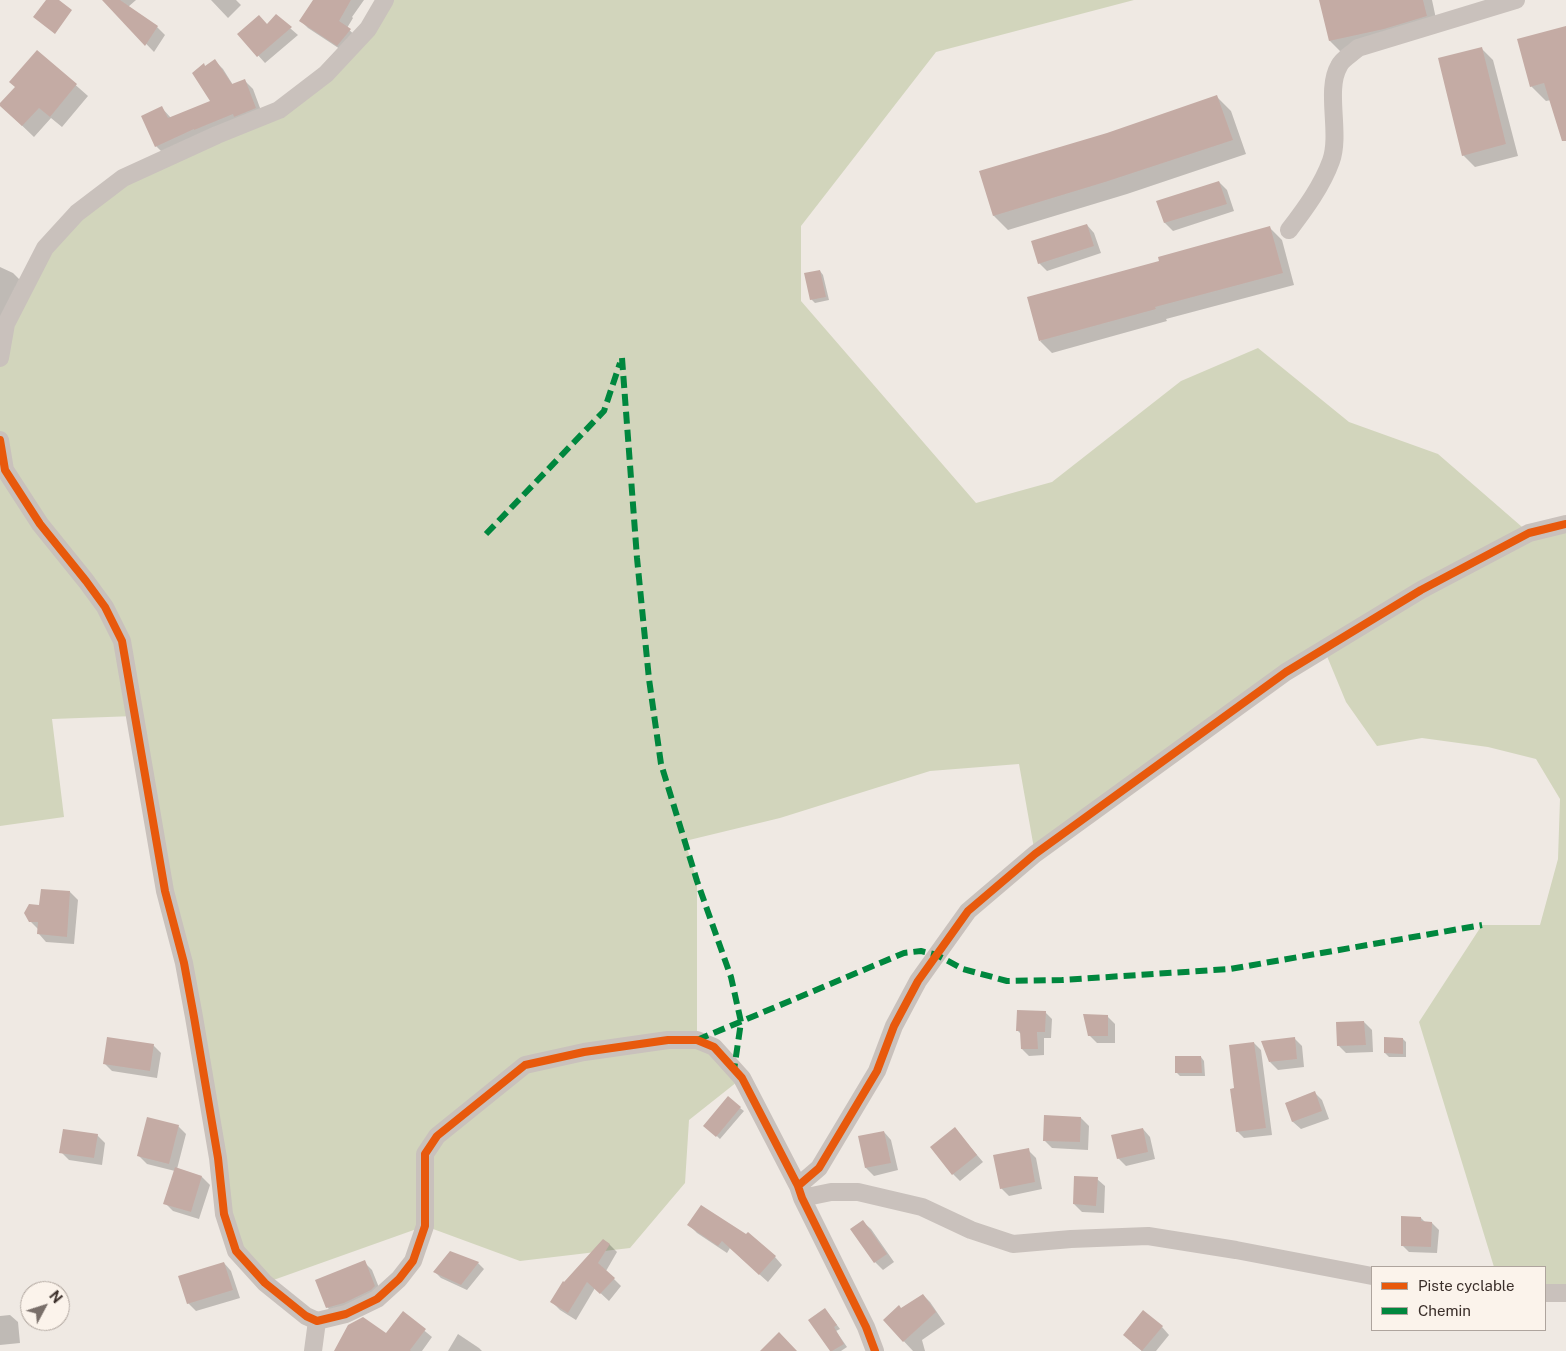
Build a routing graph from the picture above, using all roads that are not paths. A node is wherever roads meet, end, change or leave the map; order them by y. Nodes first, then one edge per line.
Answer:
1 (385, 0) edge
2 (1516, 0) edge
3 (1289, 230) dead end
4 (0, 358) edge
5 (0, 440) edge
6 (1566, 524) edge
7 (800, 1192) junction
8 (1371, 1276) edge
9 (1546, 1293) edge
10 (1566, 1293) edge
11 (317, 1321) junction
12 (313, 1351) edge
13 (875, 1351) edge

1 - 4 street
2 - 3 street
5 - 11 street
6 - 7 street
7 - 8 street
7 - 11 street
7 - 13 street
9 - 10 street
11 - 12 street

